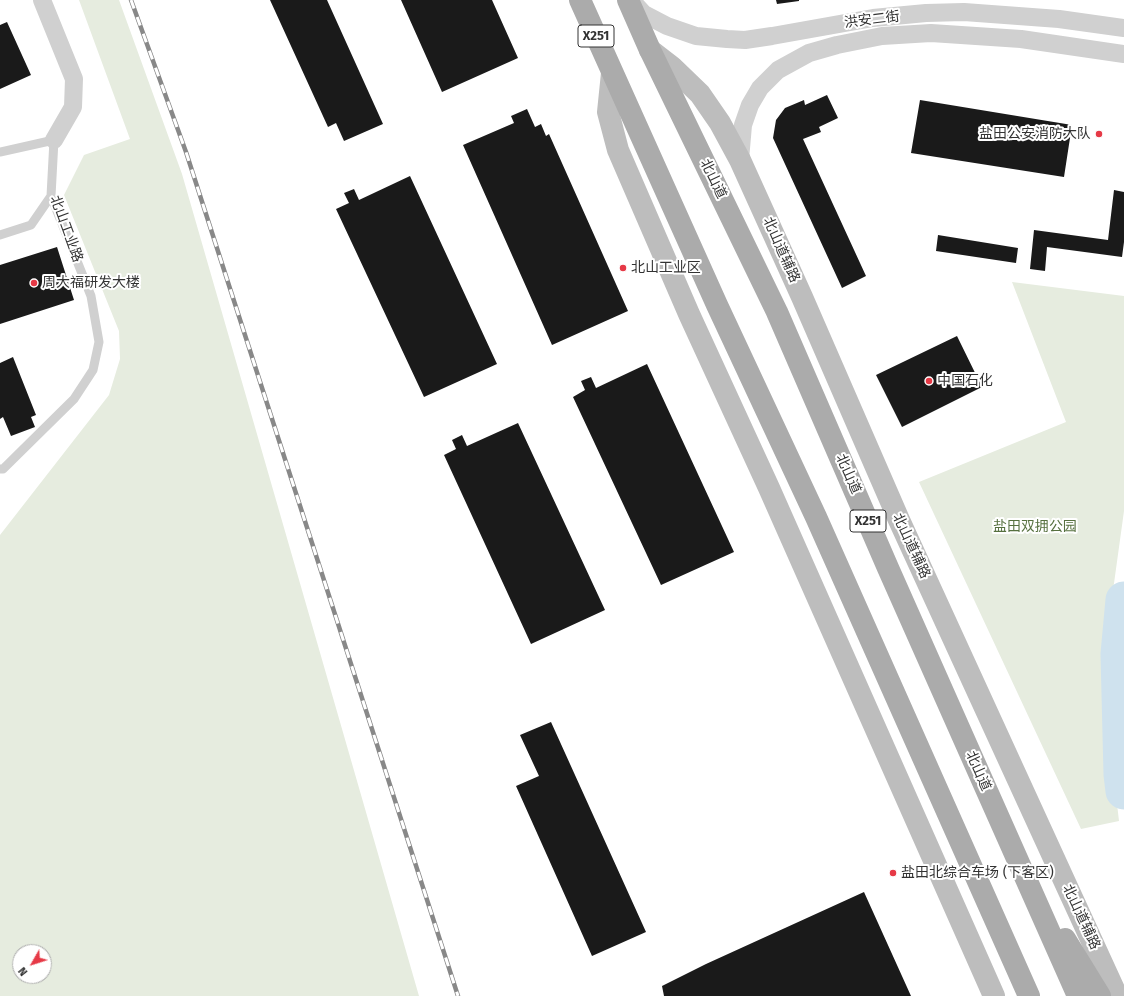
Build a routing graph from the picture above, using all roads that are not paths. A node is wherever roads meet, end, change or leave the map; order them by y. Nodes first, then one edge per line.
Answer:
1 (42, 0) edge
2 (580, 0) edge
3 (629, 0) edge
4 (1124, 28) edge
5 (650, 50) junction
6 (1124, 54) edge
7 (612, 73) junction
8 (54, 140) junction
9 (0, 152) edge
10 (740, 160) junction
11 (51, 196) junction
12 (0, 235) edge
13 (0, 469) edge
14 (1017, 860) junction
15 (994, 996) edge
16 (1029, 996) edge
17 (1078, 996) edge
18 (1100, 996) edge
19 (1117, 996) edge

1 - 8 street, 北山工业路
2 - 7 main road, X251
3 - 4 street, 洪安二街
3 - 5 main road, 北山道 / X251
5 - 10 street, 北山道辅路
5 - 14 main road, 北山道 / X251
6 - 10 street, 洪安二街
7 - 15 street
7 - 16 main road, X251
8 - 9 lane
8 - 11 lane, 北山工业路
10 - 19 street, 北山道辅路
11 - 12 lane
11 - 13 lane, 北山工业路
14 - 17 main road, 北山道 / X251
14 - 18 main road

